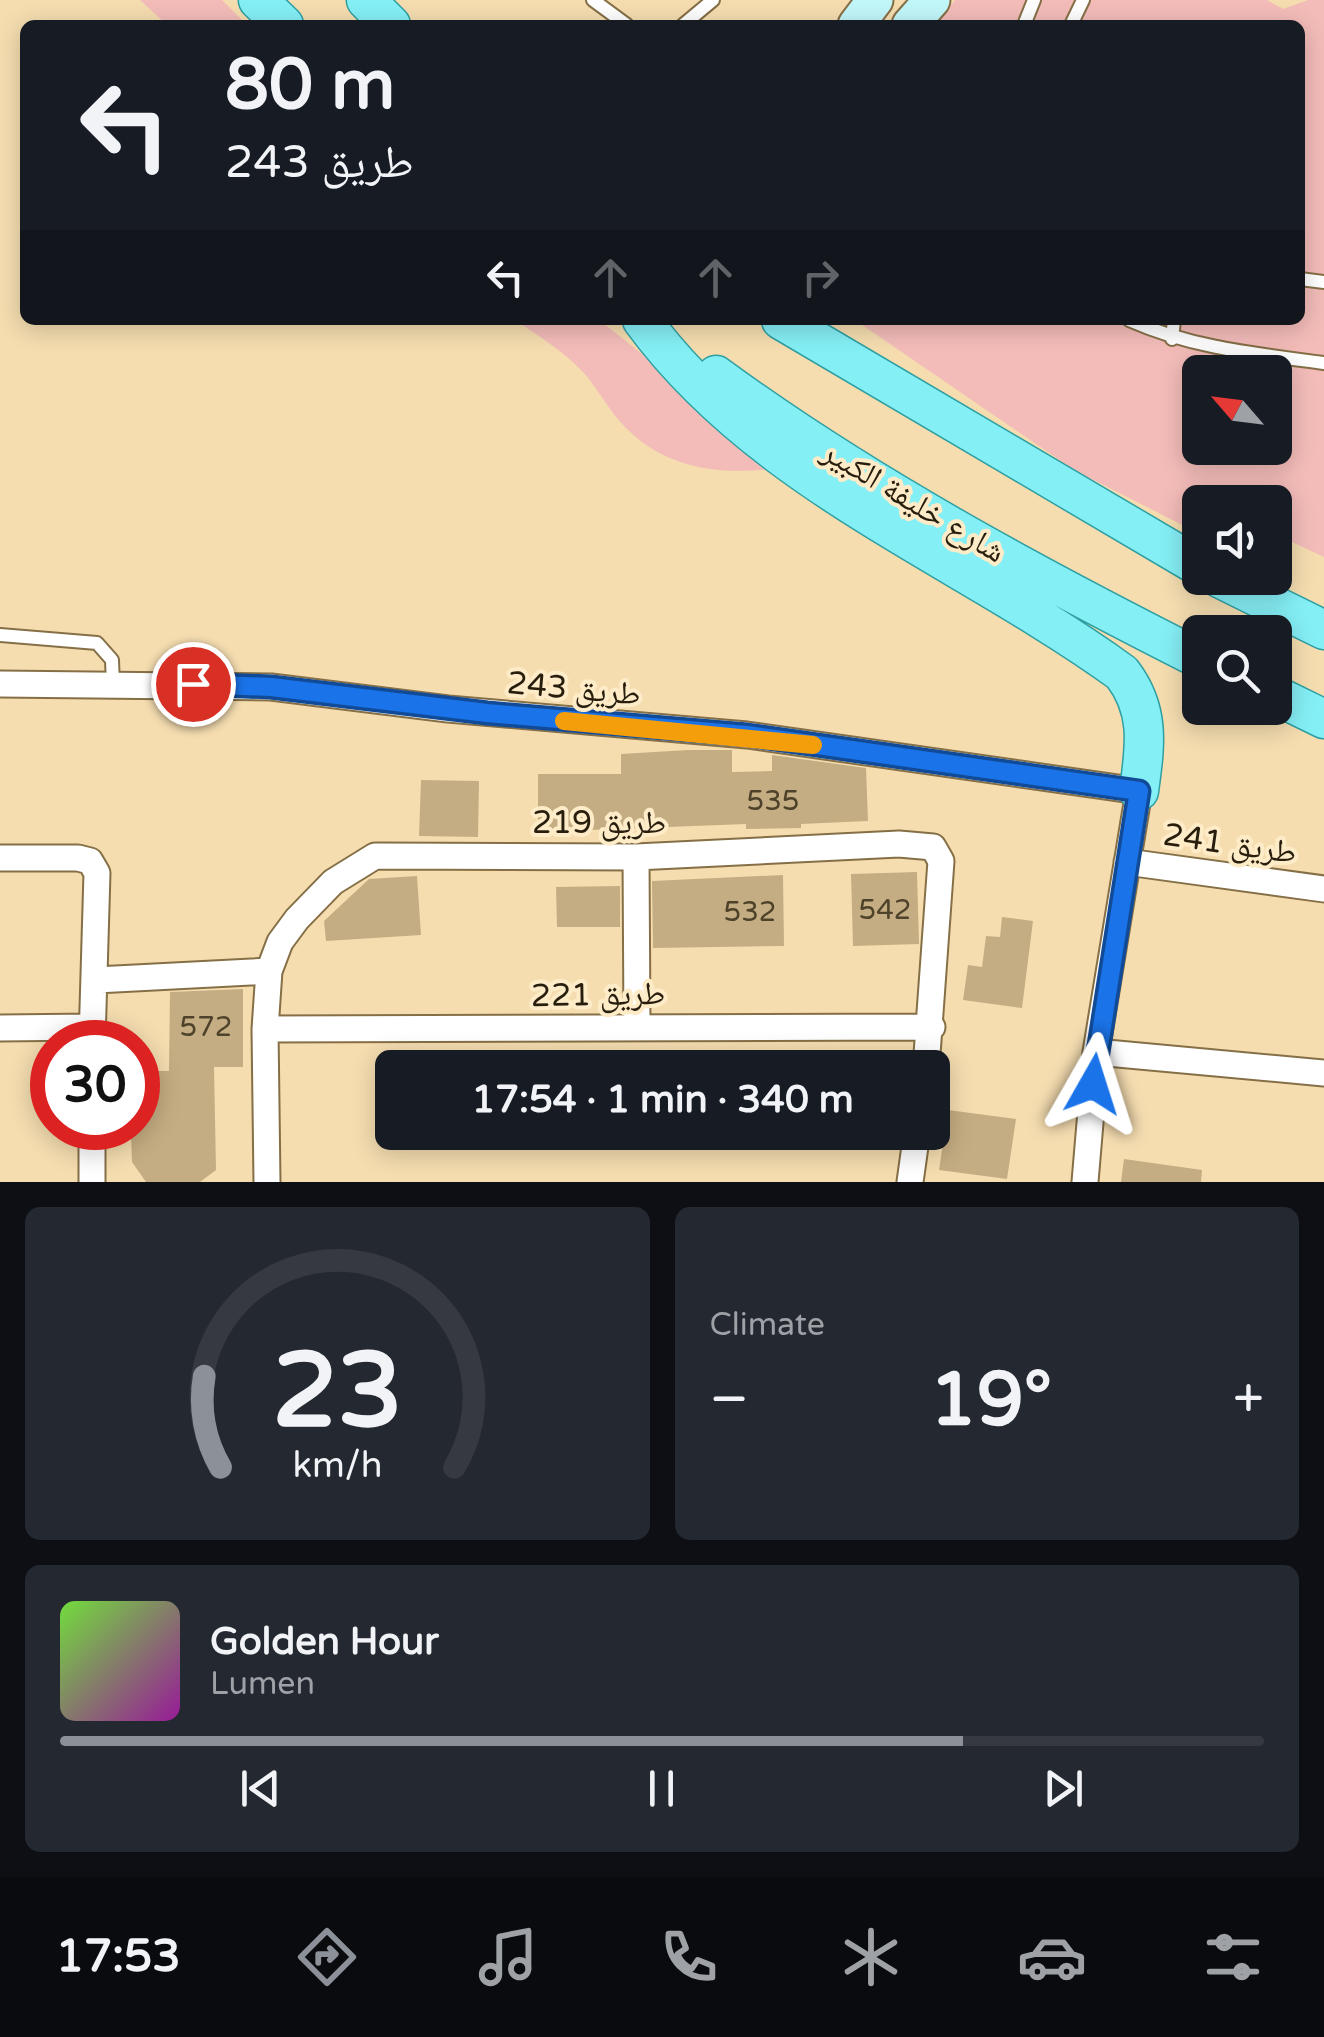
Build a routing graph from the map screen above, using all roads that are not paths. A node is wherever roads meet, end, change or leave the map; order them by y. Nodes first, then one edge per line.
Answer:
1 (258, 0) edge
2 (366, 0) edge
3 (592, 0) edge
4 (713, 0) edge
5 (875, 0) edge
6 (932, 0) edge
7 (279, 20) edge
8 (386, 20) edge
9 (620, 20) edge
10 (689, 20) edge
11 (860, 20) edge
12 (914, 20) edge
13 (645, 325) edge
14 (648, 325) edge
15 (789, 325) edge
16 (819, 325) edge
17 (1140, 325) edge
18 (1173, 325) edge
19 (1172, 339) junction
20 (1324, 363) edge
21 (874, 378) junction
22 (1182, 557) edge
23 (1253, 595) edge
24 (1324, 630) edge
25 (0, 635) edge
26 (1182, 650) edge
27 (0, 684) edge
28 (113, 687) junction
29 (1292, 703) edge
30 (1324, 718) edge
31 (1139, 791) junction
32 (636, 857) junction
33 (0, 858) edge
34 (1127, 862) junction
35 (1324, 889) edge
36 (270, 971) junction
37 (96, 980) junction
38 (93, 1020) edge
39 (637, 1026) junction
40 (0, 1028) edge
41 (265, 1028) junction
42 (932, 1028) junction
43 (30, 1030) edge
44 (929, 1050) edge
45 (1096, 1052) junction
46 (1324, 1073) edge
47 (92, 1150) edge
48 (914, 1150) edge
49 (92, 1182) edge
50 (267, 1182) edge
51 (910, 1182) edge
52 (1085, 1182) edge

1 - 7 main road
2 - 8 main road
3 - 9 lane
4 - 10 lane
5 - 11 main road
6 - 12 main road
13 - 31 main road
14 - 26 main road, شارع خليفة الكبير
15 - 21 main road
16 - 21 main road
17 - 19 lane
18 - 19 lane
19 - 20 lane
21 - 22 main road
23 - 24 main road
25 - 28 lane
27 - 28 street, طريق 243
28 - 31 street, طريق 243
29 - 30 main road
31 - 34 street, طريق 241
32 - 36 street, طريق 219
32 - 39 street
32 - 42 street, طريق 219
33 - 37 street
34 - 35 street, طريق 241
34 - 45 street, طريق 241
36 - 37 street
36 - 41 street
37 - 38 street
39 - 41 street, طريق 221
39 - 42 street, طريق 221
40 - 43 street
41 - 50 street
42 - 44 street, طريق 219
45 - 46 street
45 - 52 street, طريق 241
47 - 49 street
48 - 51 street

